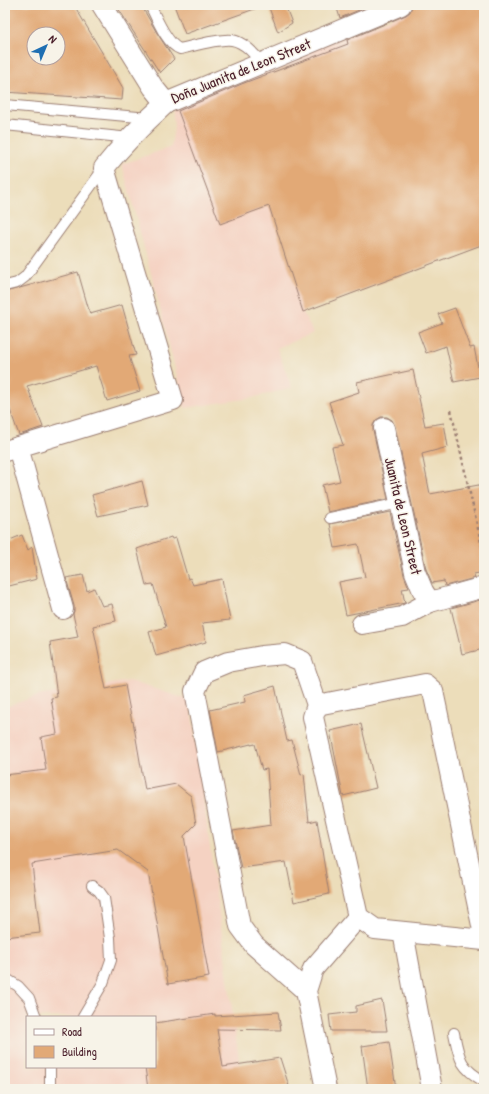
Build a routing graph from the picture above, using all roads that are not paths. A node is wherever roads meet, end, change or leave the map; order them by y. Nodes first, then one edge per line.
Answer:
1 (102, 5) edge
2 (150, 5) edge
3 (401, 5) edge
4 (261, 63) junction
5 (166, 103) junction
6 (5, 105) edge
7 (149, 118) junction
8 (5, 125) edge
9 (130, 138) junction
10 (104, 168) junction
11 (5, 286) edge
12 (384, 428) dead end
13 (11, 449) edge
14 (400, 503) junction
15 (330, 518) dead end
16 (484, 587) edge
17 (430, 602) junction
18 (63, 609) dead end
19 (362, 624) dead end
20 (317, 705) junction
21 (92, 886) dead end
22 (358, 917) junction
23 (403, 932) junction
24 (484, 935) edge
25 (484, 940) edge
26 (5, 978) edge
27 (306, 991) junction
28 (36, 1016) edge
29 (84, 1016) edge
30 (454, 1033) dead end
31 (50, 1068) edge
32 (484, 1081) edge
33 (50, 1089) edge
34 (326, 1089) edge
35 (432, 1089) edge

1 - 5 street, Doña Juanita de Leon Street
2 - 4 lane
3 - 4 street, Doña Juanita de Leon Street
4 - 5 street, Doña Juanita de Leon Street
5 - 7 street
6 - 7 lane
7 - 9 street
8 - 9 lane
9 - 10 street
10 - 11 lane
10 - 13 street
12 - 14 street, Juanita de Leon Street
13 - 18 street
14 - 15 lane
14 - 17 street, Juanita de Leon Street
16 - 17 street
17 - 19 street
20 - 22 street
20 - 24 street
20 - 27 street
21 - 29 lane
22 - 23 street
22 - 27 street
23 - 25 street
23 - 35 street
26 - 28 lane
27 - 34 street
30 - 32 lane
31 - 33 lane

